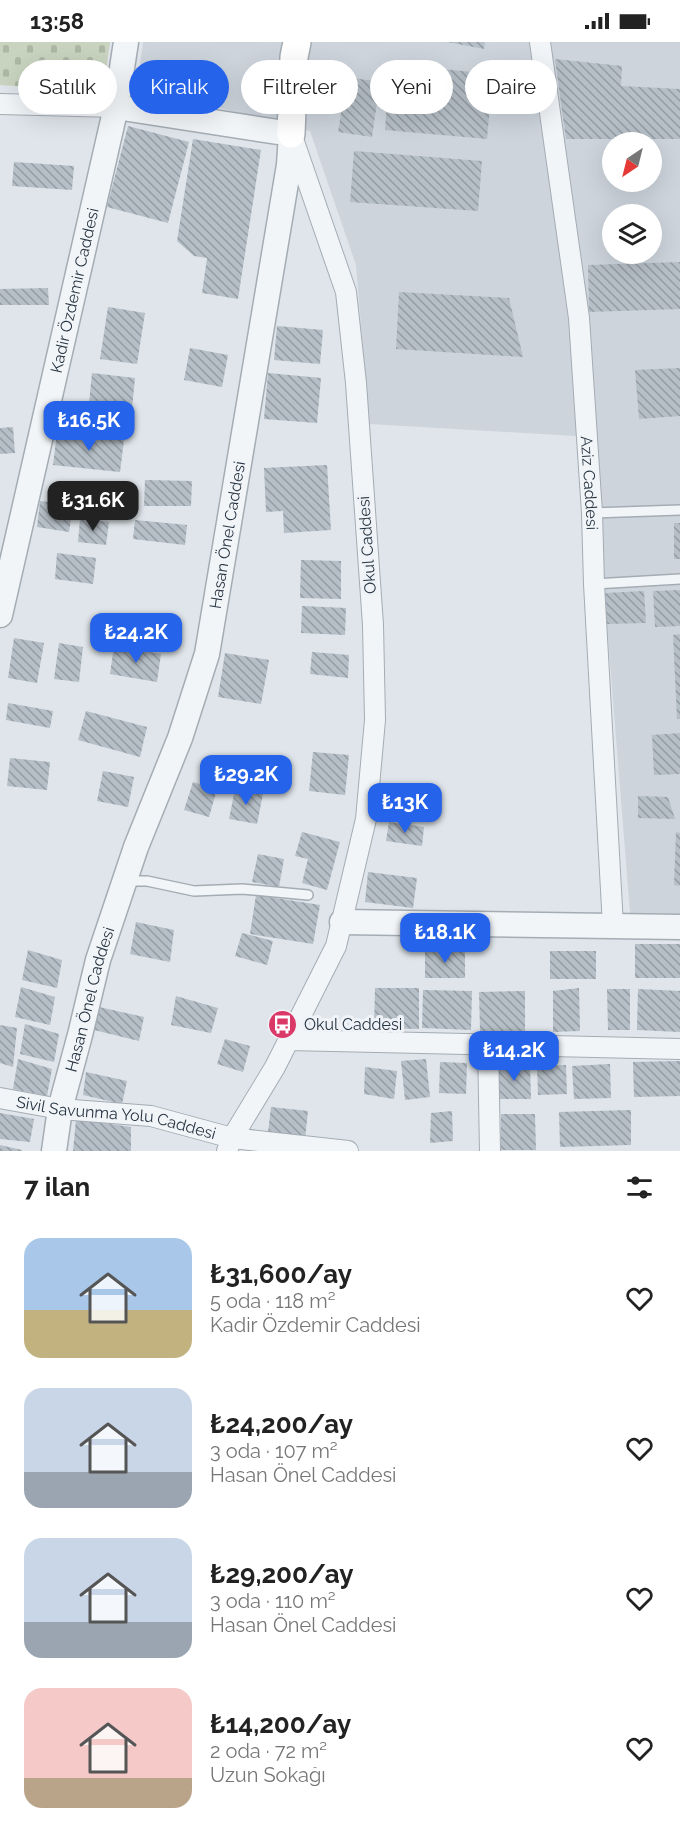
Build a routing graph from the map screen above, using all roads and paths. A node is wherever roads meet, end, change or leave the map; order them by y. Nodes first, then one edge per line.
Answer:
1 (126, 42) edge
2 (297, 42) edge
3 (540, 42) edge
4 (117, 100) edge
5 (0, 104) edge
6 (18, 104) edge
7 (117, 107) edge
8 (114, 114) edge
9 (291, 134) junction
10 (680, 510) edge
11 (592, 513) junction
12 (680, 579) edge
13 (594, 584) junction
14 (0, 615) edge
15 (125, 881) junction
16 (308, 895) dead end
17 (342, 922) junction
18 (613, 926) junction
19 (680, 927) edge
20 (288, 1040) junction
21 (488, 1044) junction
22 (680, 1049) edge
23 (0, 1098) edge
24 (60, 1109) junction
25 (229, 1144) edge
26 (54, 1151) edge
27 (348, 1151) edge
28 (490, 1151) edge

1 - 4 street, Kadir Özdemir Caddesi
2 - 9 main road, Hasan Önel Caddesi
3 - 11 street, Aziz Caddesi
5 - 6 street
7 - 9 street
8 - 14 street, Kadir Özdemir Caddesi
9 - 15 street, Hasan Önel Caddesi
9 - 17 street, Okul Caddesi
10 - 11 lane
11 - 13 street, Aziz Caddesi
12 - 13 lane
13 - 18 street, Aziz Caddesi
15 - 16 lane
15 - 24 street, Hasan Önel Caddesi
17 - 18 street
17 - 20 street, Okul Caddesi
18 - 19 street
20 - 21 street
20 - 25 street, Okul Caddesi
21 - 22 street
21 - 28 street
23 - 24 street, Sivil Savunma Yolu Caddesi
24 - 25 street, Sivil Savunma Yolu Caddesi
24 - 26 street, Hasan Önel Caddesi
25 - 27 street, Sivil Savunma Yolu Caddesi

